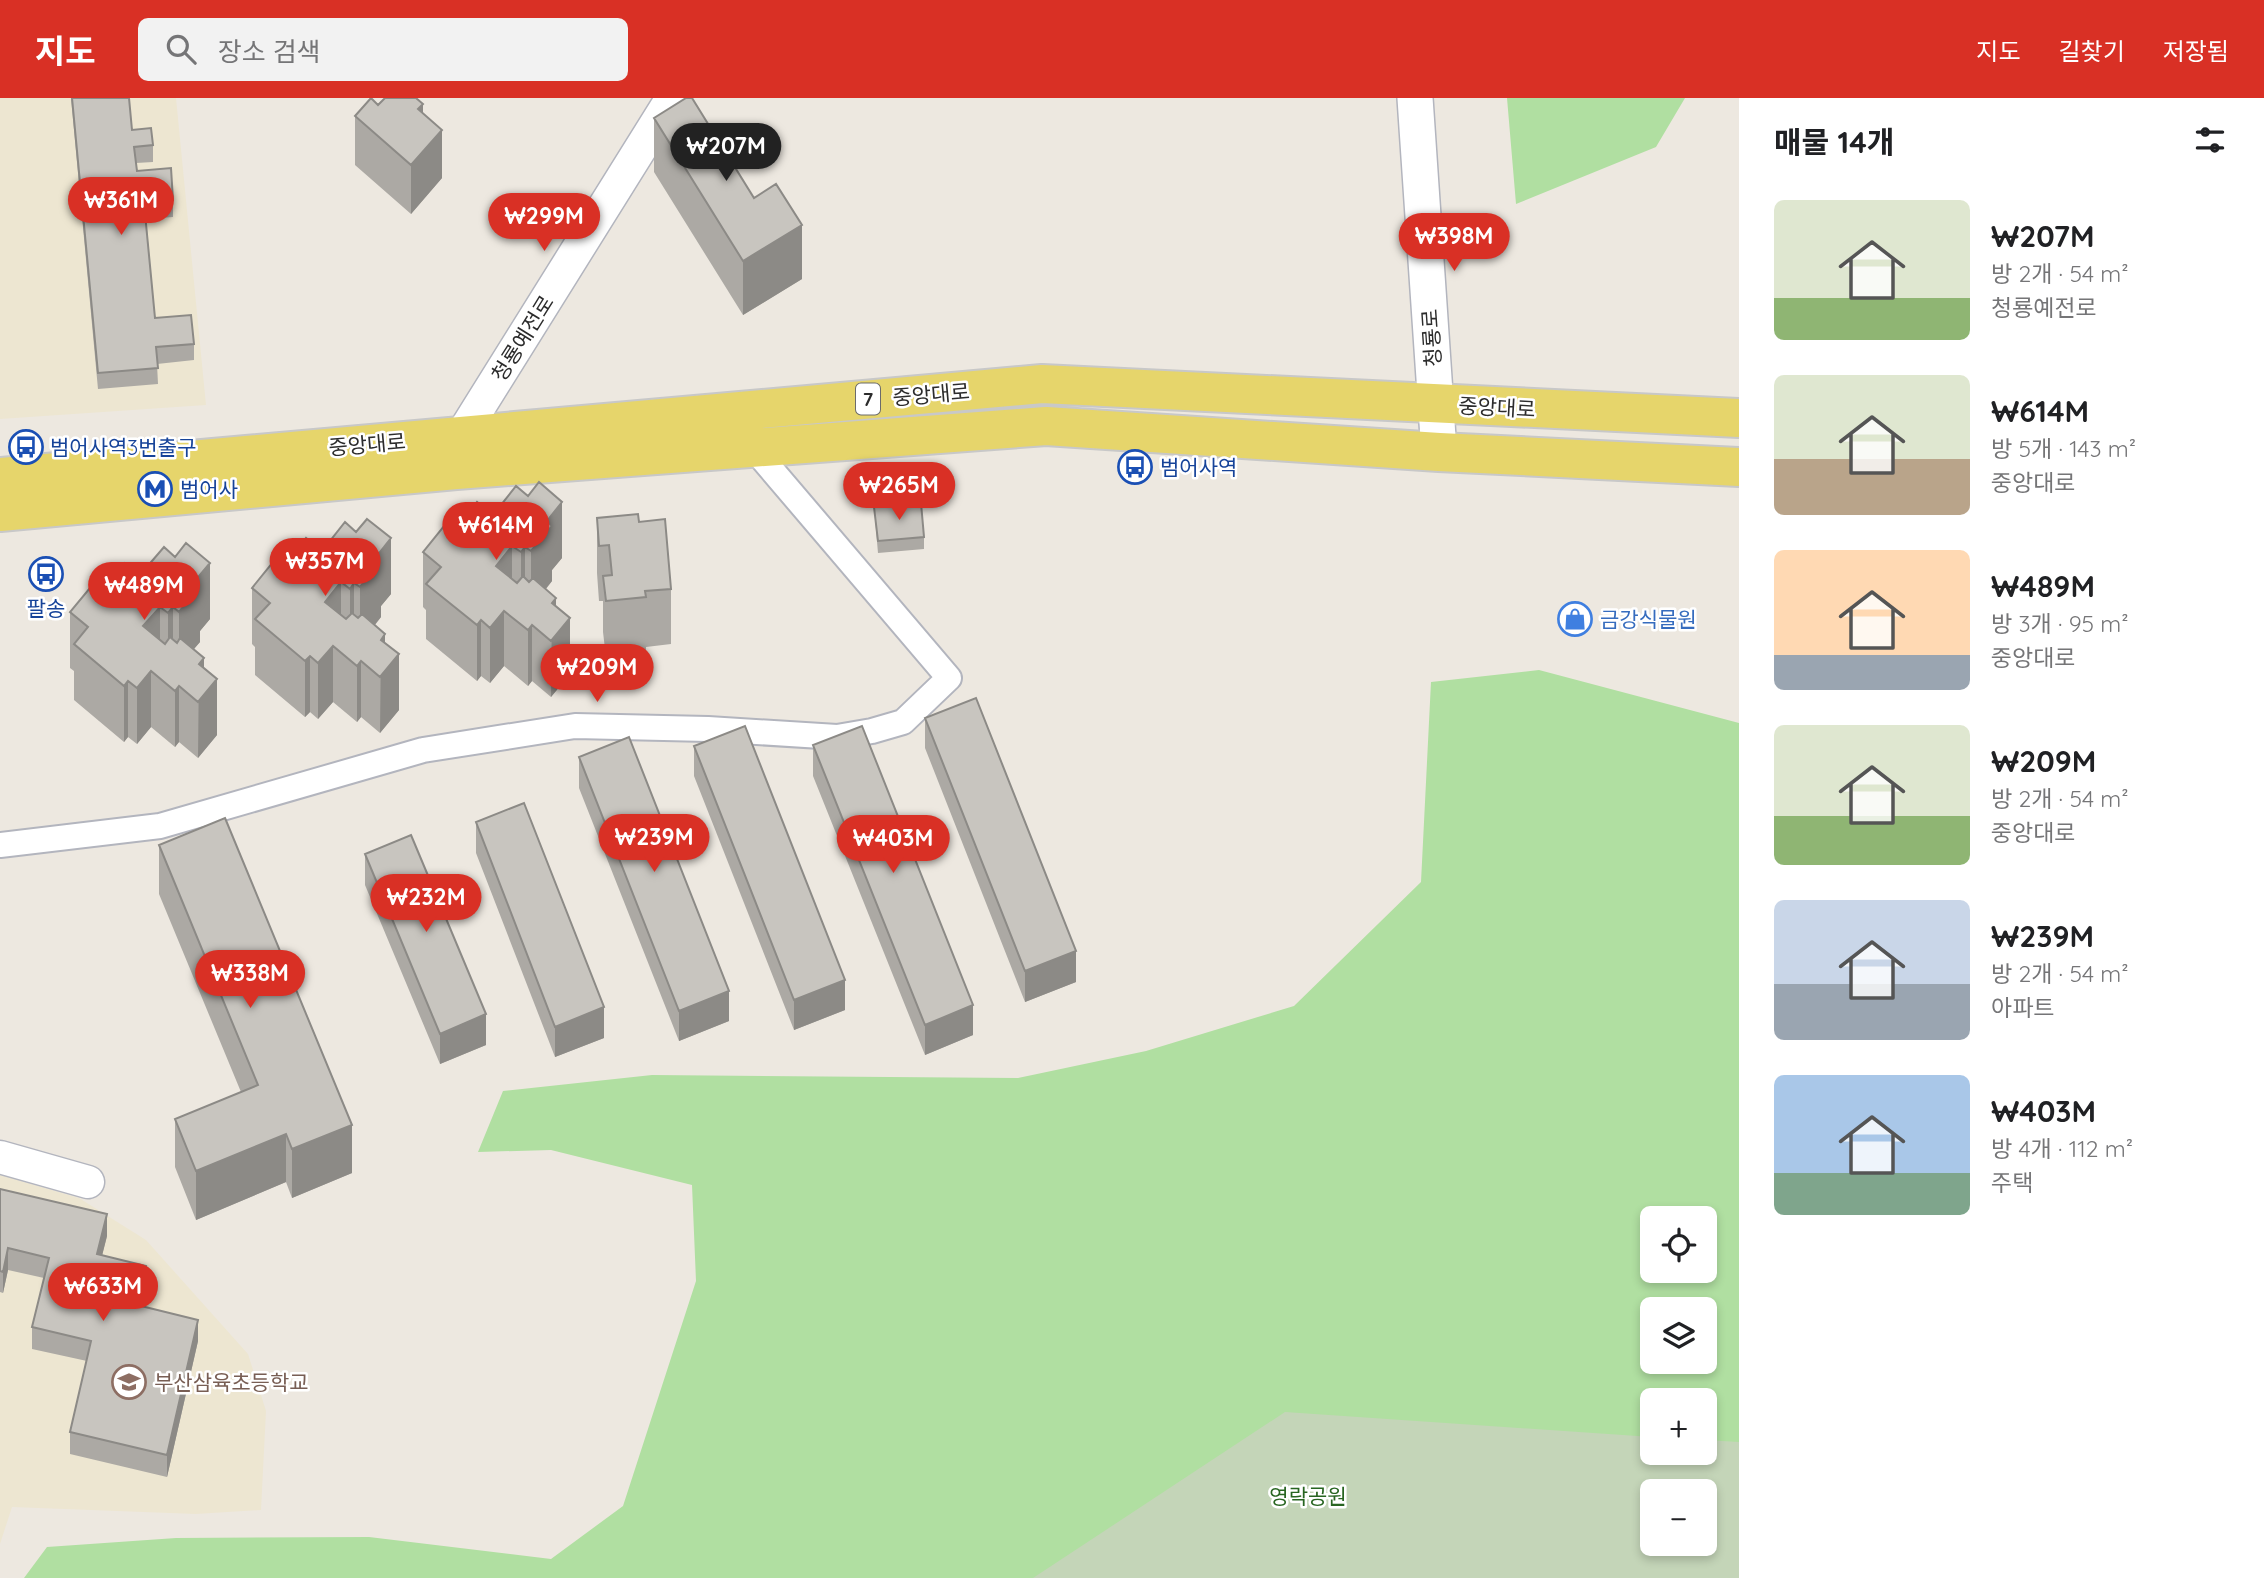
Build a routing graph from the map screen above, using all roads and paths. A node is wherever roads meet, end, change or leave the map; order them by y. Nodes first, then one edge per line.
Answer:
1 (671, 98) edge
2 (1415, 98) edge
3 (1435, 404) junction
4 (1739, 418) edge
5 (461, 436) junction
6 (754, 449) junction
7 (1439, 452) junction
8 (1739, 467) edge
9 (0, 477) edge
10 (0, 512) edge
11 (0, 845) edge
12 (0, 1157) edge
13 (88, 1182) dead end

1 - 5 street, 청룡예전로
2 - 3 main road, 청룡로
3 - 4 main road, 중앙대로 / 7
3 - 5 main road, 중앙대로 / 7
3 - 7 main road, 청룡로
5 - 9 main road, 중앙대로 / 7
6 - 7 main road, 중앙대로 / 7
6 - 10 main road, 중앙대로 / 7
6 - 11 street
7 - 8 main road, 중앙대로 / 7
12 - 13 street

